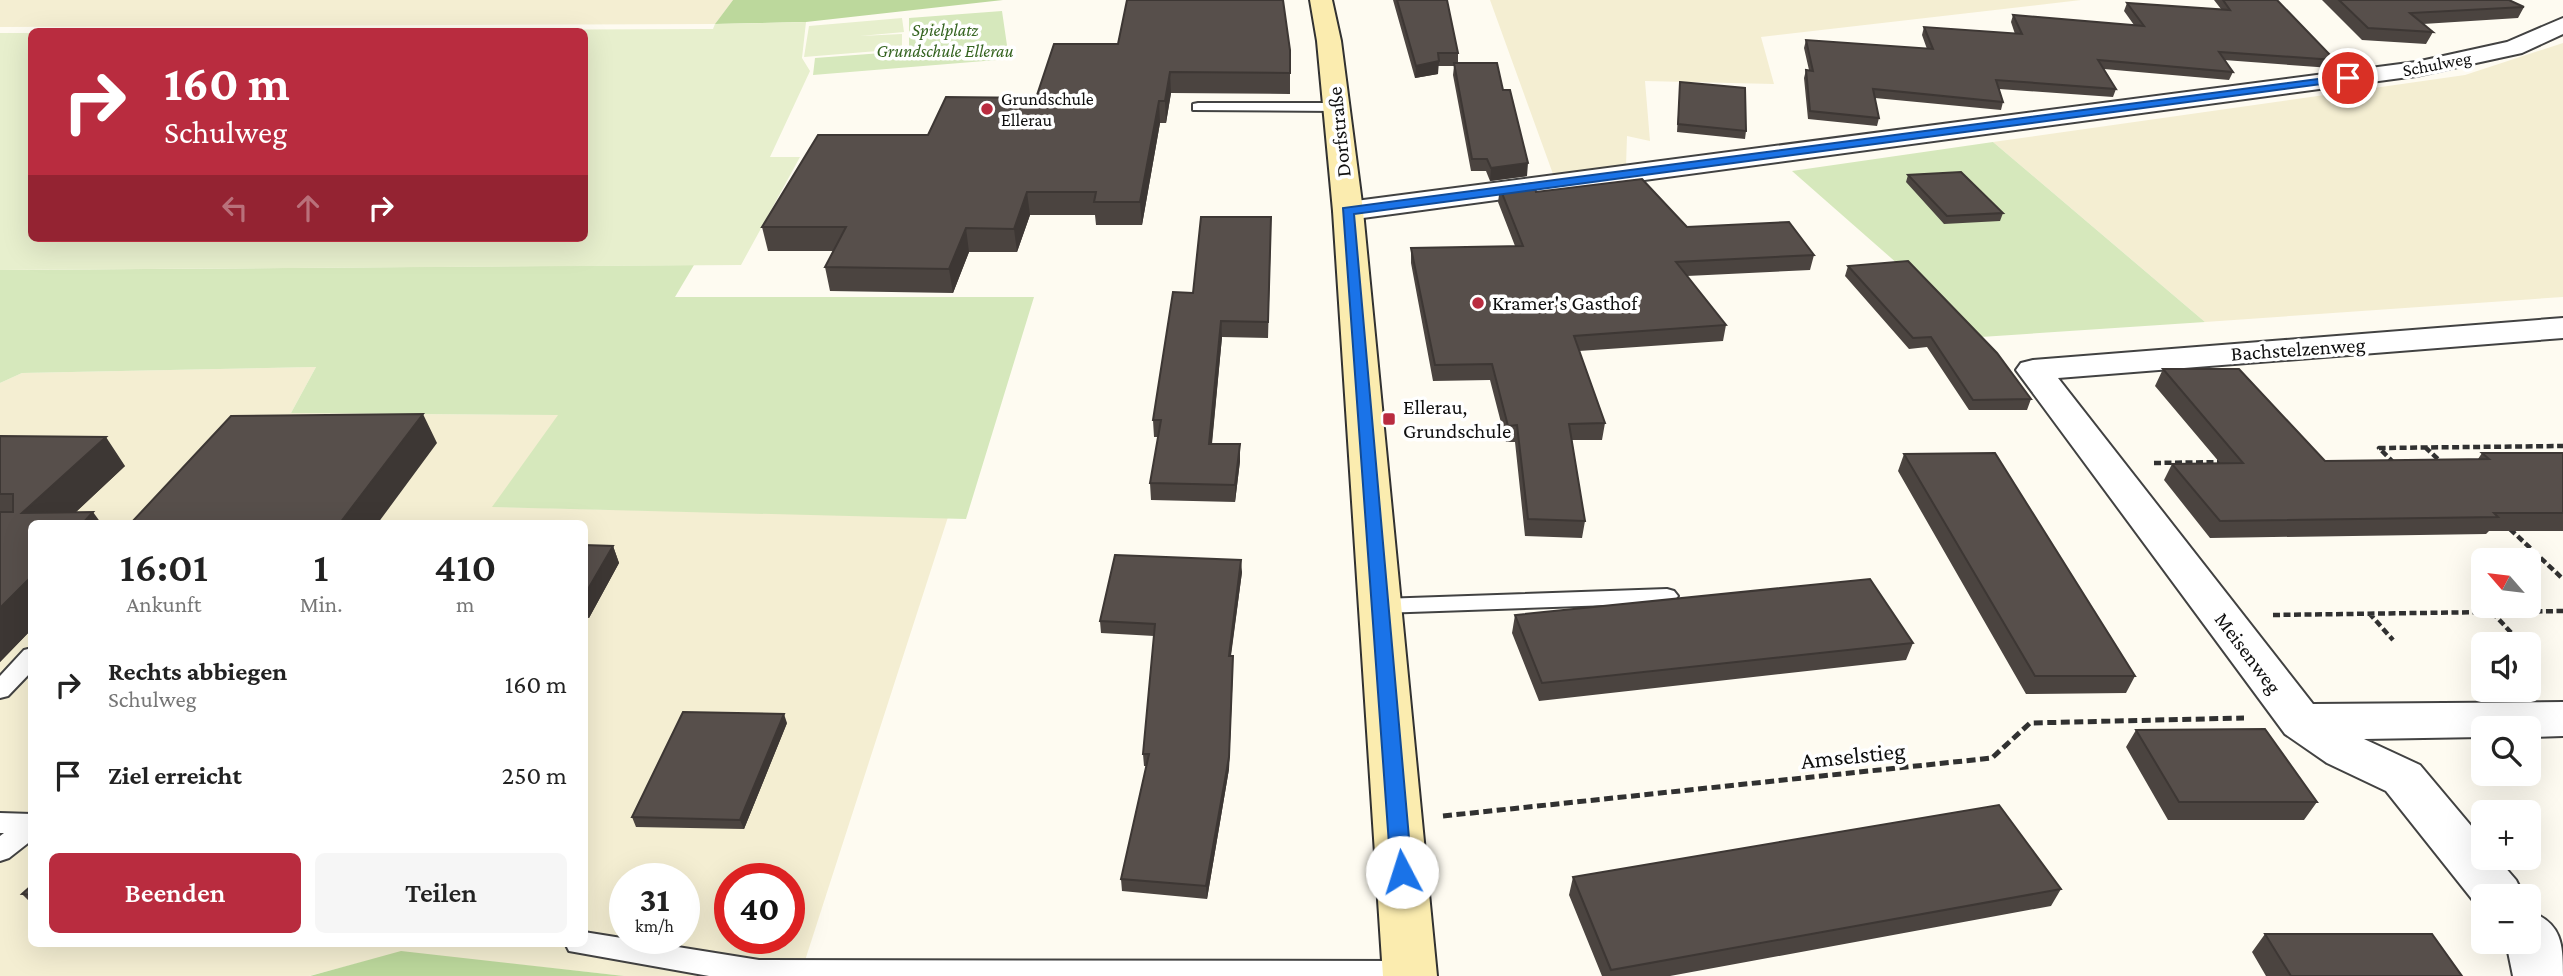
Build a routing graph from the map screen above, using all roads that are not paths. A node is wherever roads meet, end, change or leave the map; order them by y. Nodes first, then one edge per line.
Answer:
1 (1321, 0) edge
2 (2563, 25) edge
3 (1198, 107) dead end
4 (1336, 107) junction
5 (1348, 211) junction
6 (2563, 328) edge
7 (2033, 370) joint
8 (1667, 596) dead end
9 (1381, 606) junction
10 (28, 660) edge
11 (0, 690) edge
12 (2563, 719) edge
13 (2301, 722) junction
14 (0, 823) edge
15 (28, 824) edge
16 (28, 827) edge
17 (0, 851) edge
18 (2488, 884) edge
19 (588, 945) edge
20 (2536, 954) edge
21 (1410, 974) edge
22 (2540, 976) edge

1 - 4 street, Dorfstraße
2 - 5 street, Schulweg
3 - 4 lane
4 - 5 street, Dorfstraße
5 - 9 street, Dorfstraße
6 - 7 street, Bachstelzenweg
7 - 13 street, Meisenweg
8 - 9 lane
9 - 21 street, Dorfstraße
10 - 11 lane
12 - 13 street
13 - 18 street, Meisenweg
14 - 15 lane
16 - 17 lane
19 - 21 lane
20 - 22 street

